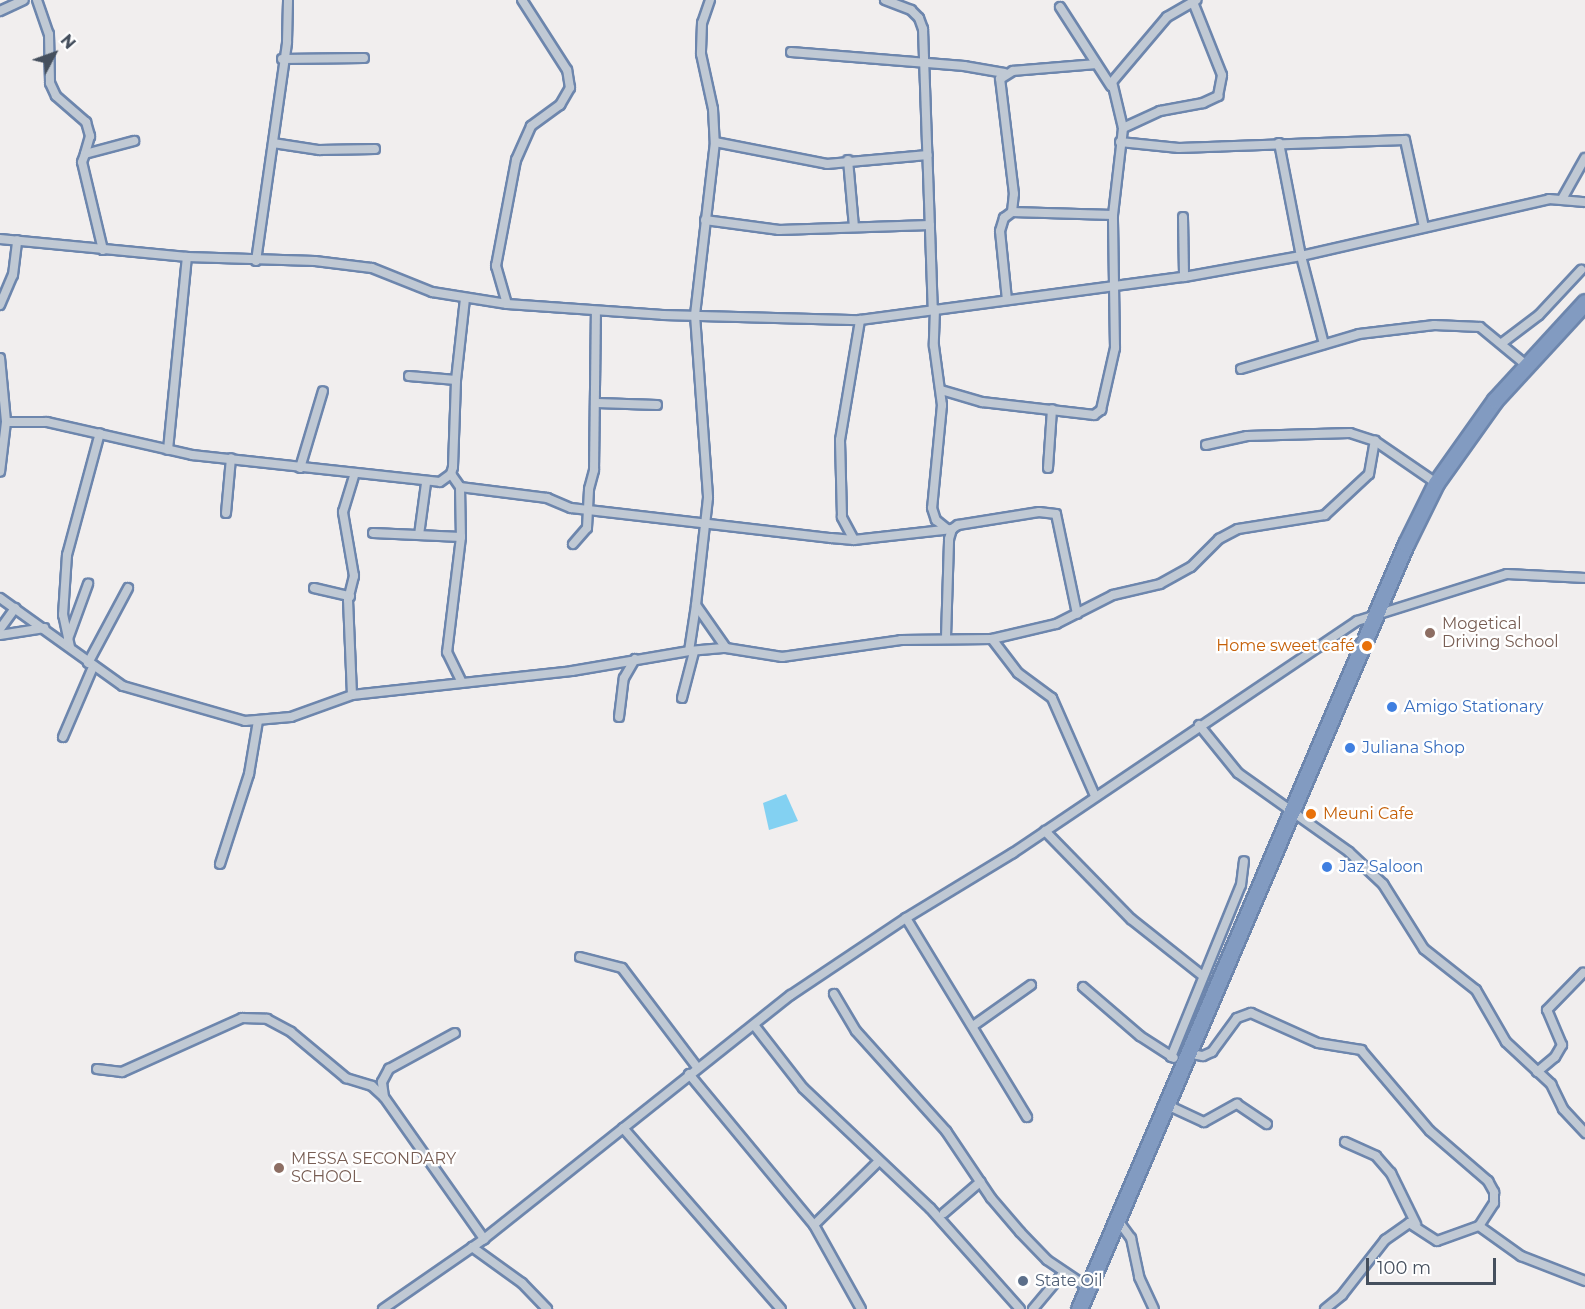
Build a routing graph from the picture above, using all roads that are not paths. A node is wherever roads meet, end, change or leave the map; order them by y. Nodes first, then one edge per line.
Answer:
1 (24, 0) edge
2 (37, 0) edge
3 (522, 0) edge
4 (710, 0) edge
5 (885, 0) edge
6 (287, 1) edge
7 (1194, 1) edge
8 (1060, 7) dead end
9 (0, 11) edge
10 (791, 52) dead end
11 (364, 58) dead end
12 (282, 59) junction
13 (925, 64) junction
14 (1096, 64) junction
15 (1004, 73) junction
16 (1111, 86) junction
17 (1123, 128) junction
18 (134, 141) dead end
19 (273, 142) junction
20 (715, 142) junction
21 (1120, 142) junction
22 (1279, 143) junction
23 (375, 149) dead end
24 (85, 154) junction
25 (928, 155) junction
26 (1585, 158) edge
27 (849, 160) junction
28 (1562, 199) junction
29 (1585, 202) edge
30 (1012, 212) junction
31 (1113, 215) junction
32 (1183, 217) dead end
33 (705, 220) junction
34 (930, 225) junction
35 (854, 227) junction
36 (1424, 227) junction
37 (0, 239) edge
38 (17, 240) junction
39 (103, 250) junction
40 (1301, 256) junction
41 (187, 257) junction
42 (256, 261) junction
43 (1581, 270) dead end
44 (1184, 277) junction
45 (1114, 287) junction
46 (465, 299) junction
47 (1007, 300) junction
48 (1585, 302) edge
49 (507, 304) junction
50 (0, 305) edge
51 (934, 309) junction
52 (596, 312) junction
53 (695, 315) junction
54 (860, 320) junction
55 (1502, 343) junction
56 (1324, 344) junction
57 (0, 358) edge
58 (1525, 364) junction
59 (1241, 369) dead end
60 (409, 376) dead end
61 (456, 380) junction
62 (942, 390) junction
63 (322, 391) dead end
64 (597, 402) junction
65 (657, 405) dead end
66 (1052, 409) junction
67 (6, 422) junction
68 (100, 433) junction
69 (1375, 441) junction
70 (1206, 445) dead end
71 (168, 450) junction
72 (231, 458) junction
73 (300, 468) junction
74 (1048, 468) dead end
75 (0, 472) edge
76 (451, 474) junction
77 (354, 476) junction
78 (426, 483) junction
79 (1436, 483) junction
80 (460, 487) junction
81 (589, 509) junction
82 (226, 513) dead end
83 (706, 523) junction
84 (949, 529) junction
85 (373, 533) dead end
86 (419, 535) junction
87 (461, 537) junction
88 (854, 540) junction
89 (573, 544) dead end
90 (1585, 578) edge
91 (88, 584) dead end
92 (128, 588) dead end
93 (314, 588) dead end
94 (350, 597) junction
95 (0, 598) edge
96 (696, 604) junction
97 (15, 608) junction
98 (1077, 614) junction
99 (1373, 616) junction
100 (44, 628) junction
101 (0, 629) edge
102 (0, 635) edge
103 (946, 637) junction
104 (992, 639) junction
105 (68, 644) junction
106 (726, 648) junction
107 (692, 651) junction
108 (635, 659) junction
109 (90, 665) junction
110 (462, 683) junction
111 (352, 695) junction
112 (682, 698) dead end
113 (619, 717) dead end
114 (258, 721) junction
115 (1198, 725) junction
116 (63, 736) dead end
117 (1095, 796) junction
118 (1291, 814) junction
119 (1045, 831) junction
120 (1244, 861) dead end
121 (220, 864) dead end
122 (906, 918) junction
123 (580, 957) dead end
124 (1582, 973) dead end
125 (1203, 976) junction
126 (1030, 985) dead end
127 (1083, 987) dead end
128 (834, 994) dead end
129 (754, 1025) junction
130 (973, 1026) junction
131 (455, 1033) dead end
132 (1180, 1058) junction
133 (697, 1067) junction
134 (97, 1069) dead end
135 (1537, 1072) junction
136 (689, 1074) junction
137 (384, 1097) junction
138 (1165, 1104) junction
139 (1027, 1117) dead end
140 (1267, 1124) dead end
141 (623, 1128) junction
142 (1585, 1133) edge
143 (1345, 1142) dead end
144 (879, 1161) junction
145 (980, 1182) junction
146 (944, 1213) dead end
147 (1116, 1218) junction
148 (1416, 1224) junction
149 (814, 1225) junction
150 (1479, 1226) junction
151 (484, 1239) junction
152 (472, 1248) junction
153 (1064, 1272) junction
154 (1585, 1281) edge
155 (1088, 1287) junction
156 (383, 1309) edge
157 (547, 1309) edge
158 (781, 1309) edge
159 (861, 1309) edge
160 (1020, 1309) edge
161 (1033, 1309) edge
162 (1079, 1309) edge
163 (1154, 1309) edge
164 (1325, 1309) edge

1 - 9 street
2 - 24 street
3 - 49 street
4 - 20 street
5 - 13 street
6 - 12 street
7 - 16 street
7 - 17 street
8 - 14 street
10 - 13 street
11 - 12 street
12 - 19 street
13 - 15 street
13 - 25 street
14 - 15 street
14 - 16 street
15 - 30 street
16 - 17 street
17 - 21 street
18 - 24 street
19 - 23 street
19 - 42 street
20 - 27 street
20 - 33 street
21 - 22 street
21 - 31 street
22 - 36 street
22 - 40 street
24 - 39 street
25 - 27 street
25 - 34 street
26 - 28 street
27 - 35 street
28 - 29 street
28 - 36 street
30 - 31 street
30 - 47 street
31 - 45 street
32 - 44 street
33 - 35 street
33 - 53 street
34 - 35 street
34 - 51 street
36 - 40 street
37 - 38 street
38 - 39 street
38 - 50 street
39 - 41 street
40 - 44 street
40 - 56 street
41 - 42 street
41 - 71 street
42 - 46 street
43 - 55 street
44 - 45 street
45 - 47 street
45 - 66 street
46 - 49 street
46 - 61 street
47 - 51 street
48 - 58 highway
49 - 52 street
51 - 54 street
51 - 62 street
52 - 53 street
52 - 64 street
53 - 54 street
53 - 83 street
54 - 88 street
55 - 56 street
55 - 58 street
56 - 59 street
57 - 67 street
58 - 79 highway
60 - 61 street
61 - 76 street
62 - 66 street
62 - 84 street
63 - 73 street
64 - 65 street
64 - 81 street
66 - 74 street
67 - 68 street
67 - 75 street
68 - 71 street
68 - 105 street
69 - 70 street
69 - 79 street
69 - 98 street
71 - 72 street
72 - 73 street
72 - 82 street
73 - 77 street
76 - 78 street
76 - 80 street
77 - 78 street
77 - 94 street
78 - 86 street
79 - 99 highway
80 - 81 street
80 - 87 street
81 - 83 street
81 - 89 street
83 - 88 street
83 - 96 street
84 - 88 street
84 - 98 street
84 - 103 street
85 - 86 street
86 - 87 street
87 - 110 street
90 - 99 street
91 - 105 street
92 - 109 street
93 - 94 street
94 - 111 street
95 - 97 street
96 - 106 street
96 - 107 street
97 - 100 street
97 - 101 street
98 - 104 street
99 - 115 street
99 - 118 highway
100 - 102 street
100 - 105 street
103 - 104 street
103 - 106 street
104 - 117 street
105 - 109 street
106 - 107 street
107 - 108 street
107 - 112 street
108 - 110 street
108 - 113 street
109 - 114 street
109 - 116 street
110 - 111 street
111 - 114 street
114 - 121 street
115 - 117 street
115 - 118 street
117 - 119 street
118 - 132 highway
118 - 135 street
119 - 122 street
119 - 125 street
120 - 125 street
122 - 129 street
122 - 130 street
123 - 133 street
124 - 135 street
125 - 132 street
126 - 130 street
127 - 132 street
128 - 145 street
129 - 133 street
129 - 144 street
130 - 139 street
131 - 137 street
132 - 138 highway
132 - 150 street
133 - 136 street
134 - 137 street
135 - 142 street
136 - 141 street
136 - 149 street
137 - 151 street
138 - 140 street
138 - 147 highway
141 - 151 street
141 - 158 street
143 - 148 street
144 - 149 street
144 - 160 street
145 - 146 street
145 - 153 street
147 - 155 highway
147 - 163 street
148 - 150 street
148 - 164 street
149 - 159 street
150 - 154 street
151 - 152 street
152 - 156 street
152 - 157 street
153 - 155 street
153 - 161 street
155 - 162 highway

